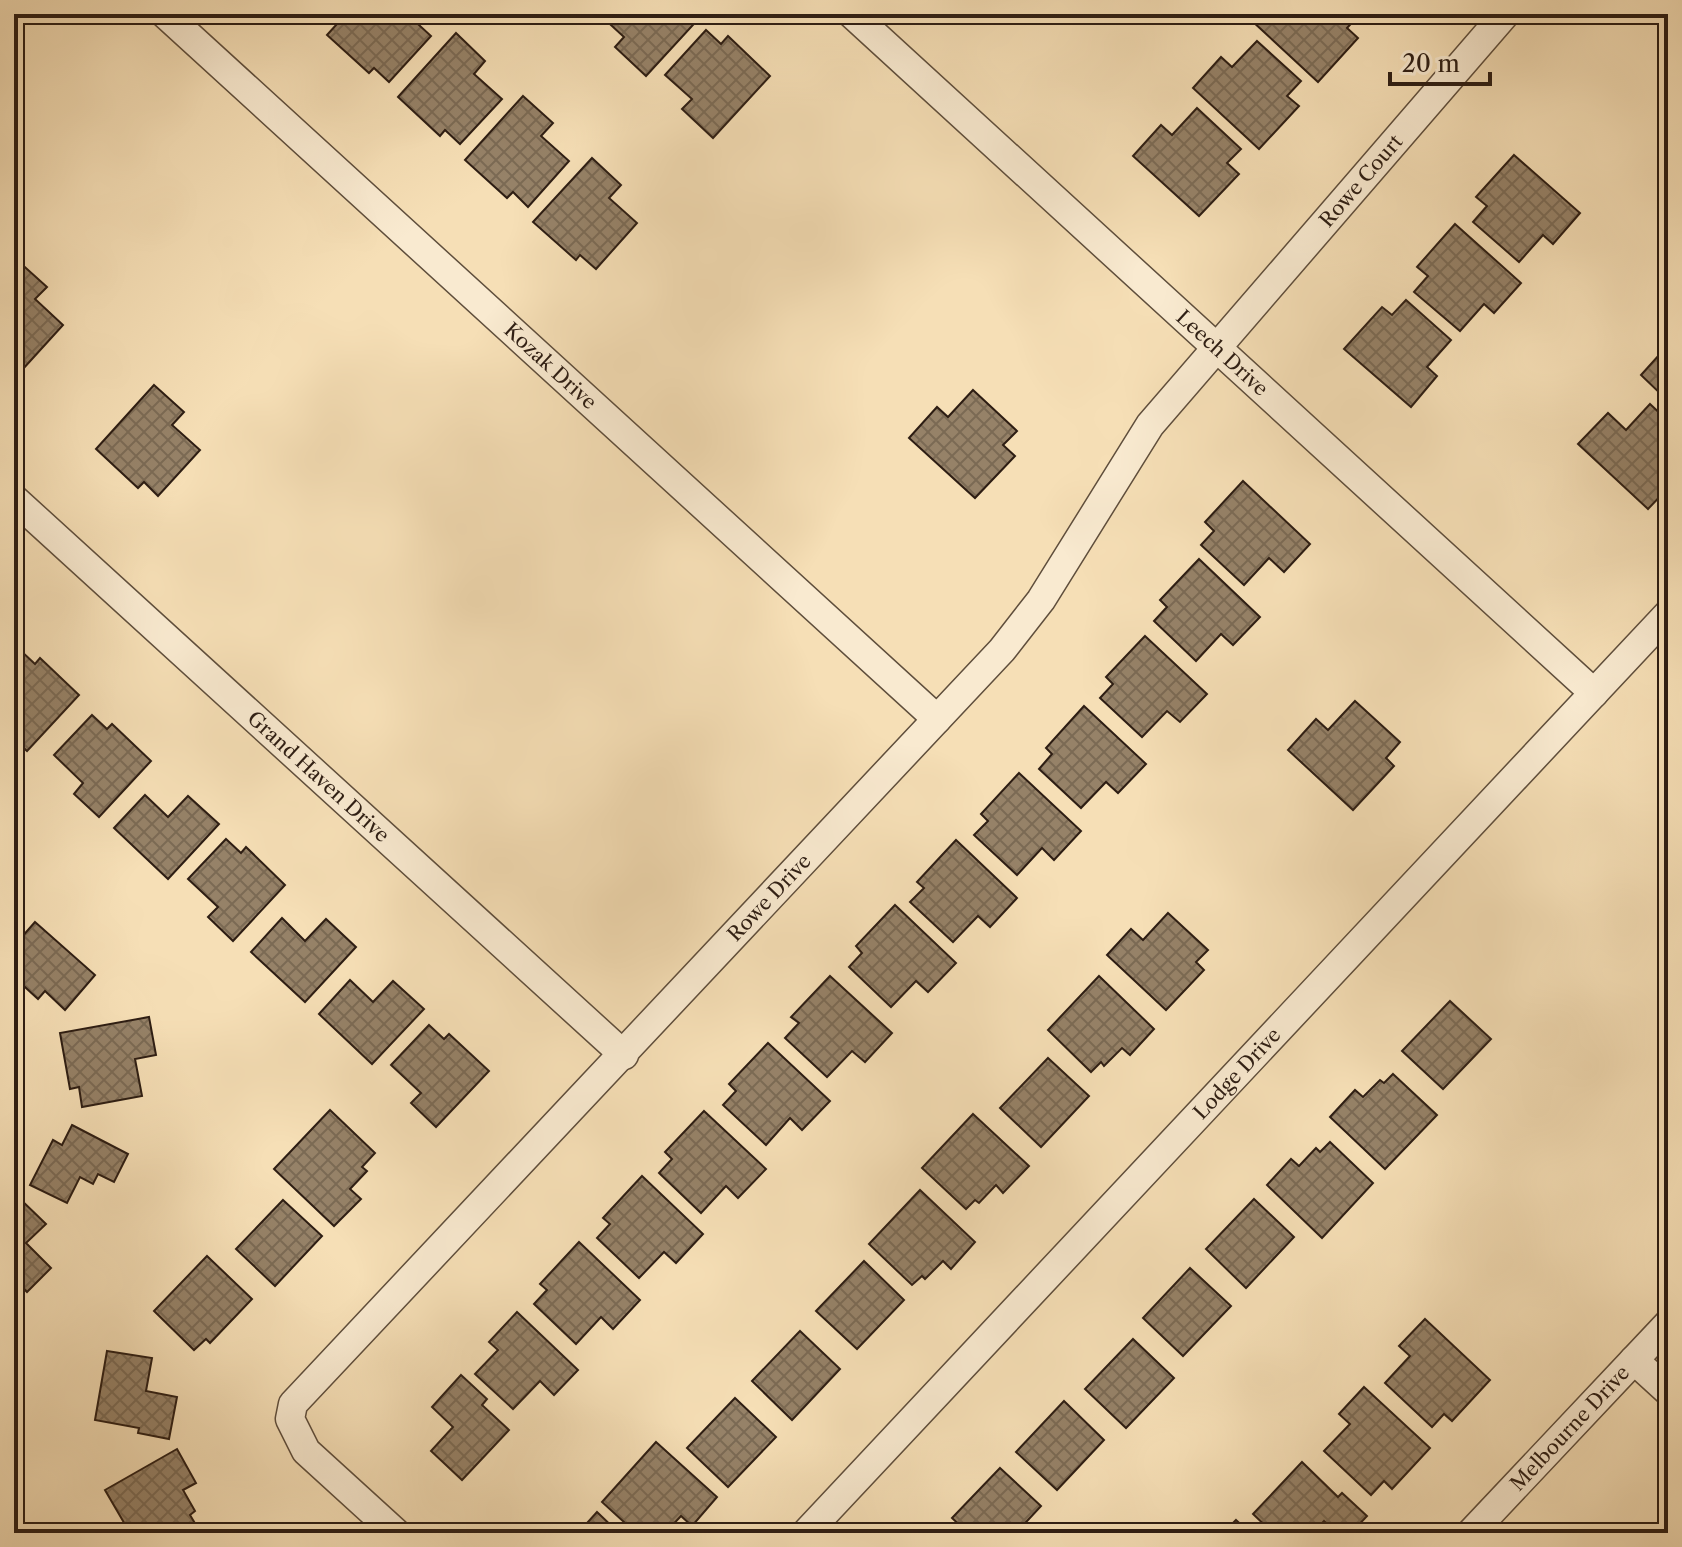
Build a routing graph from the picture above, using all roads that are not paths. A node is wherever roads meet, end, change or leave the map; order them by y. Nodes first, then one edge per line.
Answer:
1 (165, 14) edge
2 (852, 14) edge
3 (1505, 14) edge
4 (1216, 349) junction
5 (14, 499) edge
6 (1668, 614) edge
7 (1594, 693) junction
8 (937, 719) junction
9 (624, 1055) junction
10 (1668, 1324) edge
11 (1634, 1360) junction
12 (1668, 1391) edge
13 (396, 1533) edge
14 (806, 1533) edge
15 (1471, 1533) edge

1 - 8 street, Kozak Drive
2 - 4 street, Leech Drive
3 - 4 street, Rowe Court
4 - 7 street, Leech Drive
4 - 8 street, Rowe Drive
5 - 9 street, Grand Haven Drive
6 - 7 street, Lodge Drive
7 - 14 street, Lodge Drive
8 - 9 street, Rowe Drive
9 - 13 street, Rowe Drive
10 - 11 street, Melbourne Drive
11 - 12 street
11 - 15 street, Melbourne Drive

